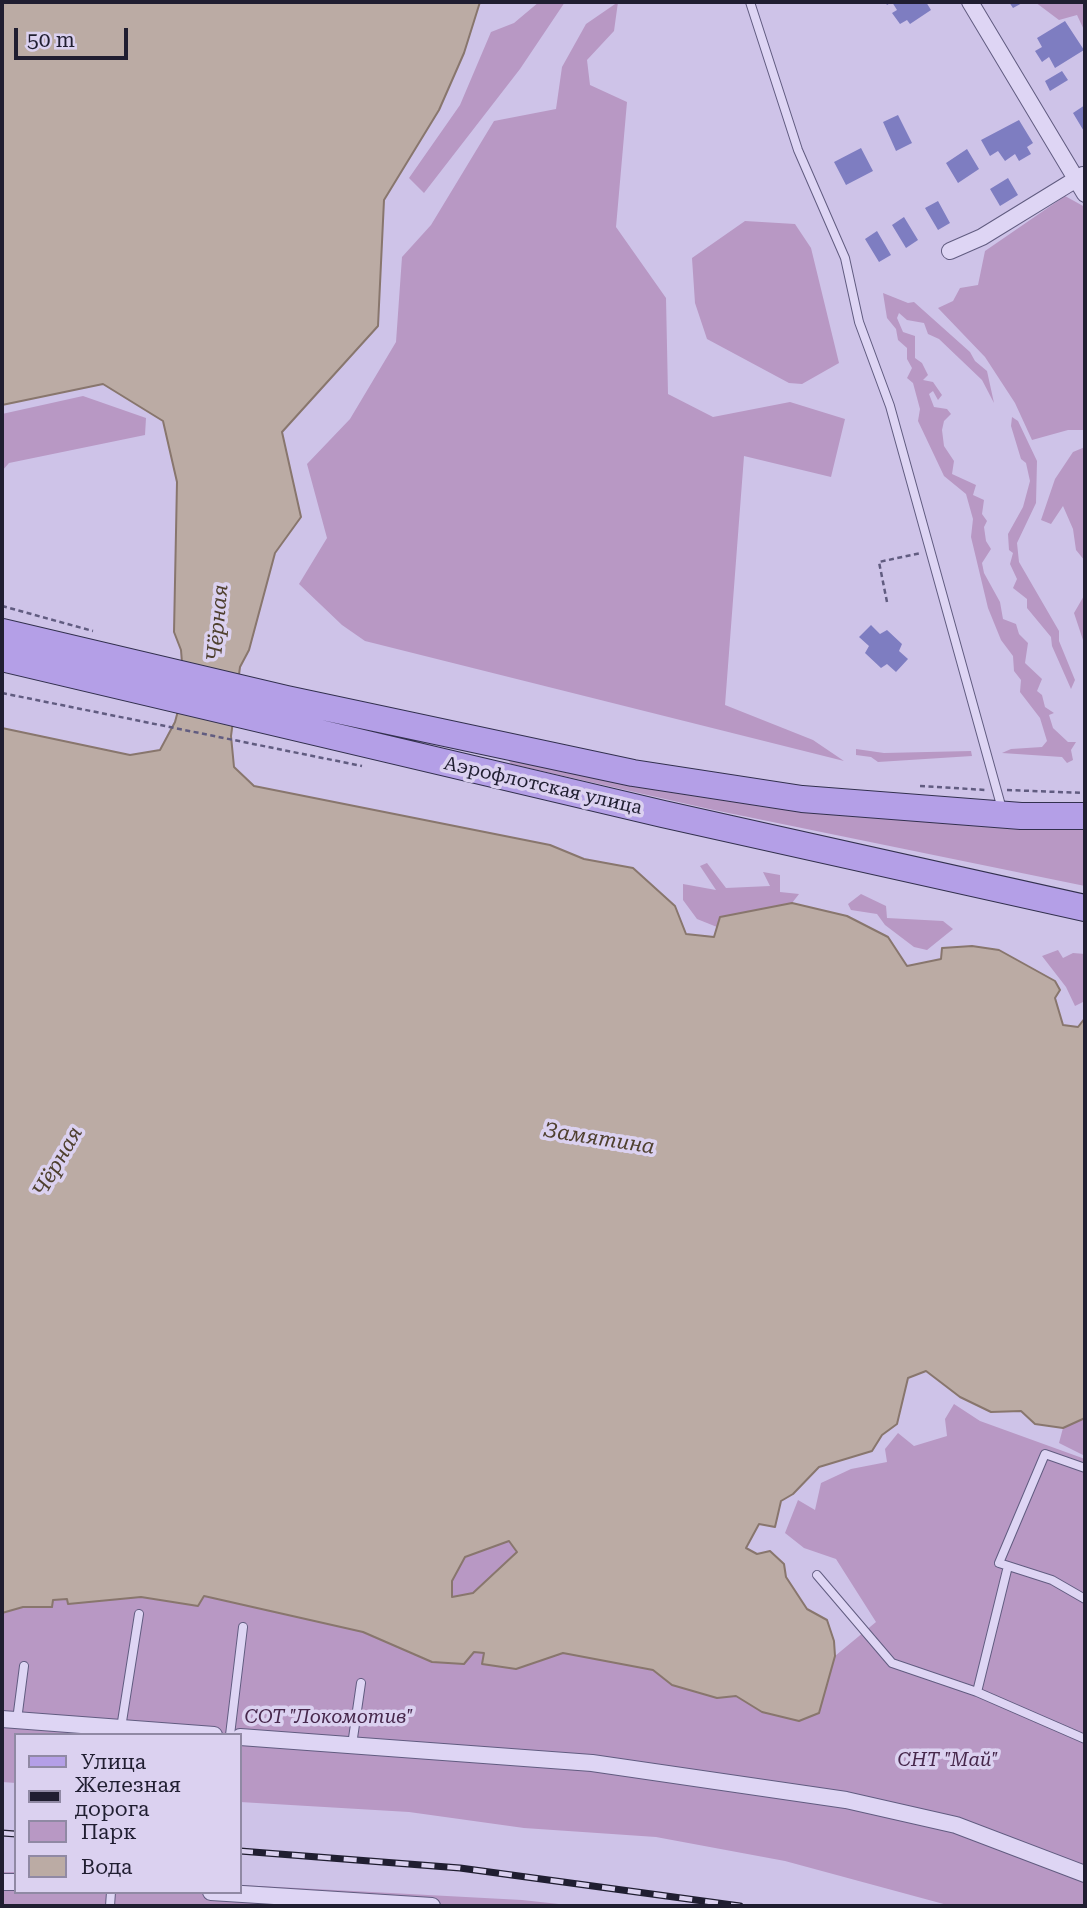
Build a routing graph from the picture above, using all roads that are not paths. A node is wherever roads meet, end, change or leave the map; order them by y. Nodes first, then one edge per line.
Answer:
1 (750, 2) edge
2 (970, 2) edge
3 (1081, 176) edge
4 (1085, 194) edge
5 (950, 251) dead end
6 (2, 632) edge
7 (2, 658) edge
8 (1000, 802) junction
9 (1085, 816) edge
10 (1085, 908) edge
11 (1085, 1468) edge
12 (1008, 1566) junction
13 (817, 1575) dead end
14 (1085, 1599) edge
15 (139, 1614) dead end
16 (243, 1627) dead end
17 (24, 1666) dead end
18 (361, 1683) dead end
19 (977, 1692) junction
20 (9, 1720) edge
21 (121, 1728) junction
22 (187, 1733) edge
23 (230, 1733) edge
24 (242, 1737) edge
25 (1085, 1739) edge
26 (352, 1745) junction
27 (1085, 1874) edge
28 (228, 1900) edge
29 (348, 1904) edge
30 (432, 1906) edge

1 - 8 lane
2 - 3 street
3 - 4 street
3 - 5 street
6 - 8 main road, Аэрофлотская улица
7 - 10 main road, Аэрофлотская улица
8 - 9 main road, Аэрофлотская улица
11 - 12 lane
12 - 14 lane
12 - 19 lane
13 - 19 lane
15 - 21 lane
16 - 23 lane
17 - 20 lane
18 - 26 lane
19 - 25 lane
20 - 21 street
21 - 22 street
24 - 26 street
26 - 27 street
28 - 29 street
29 - 30 street

